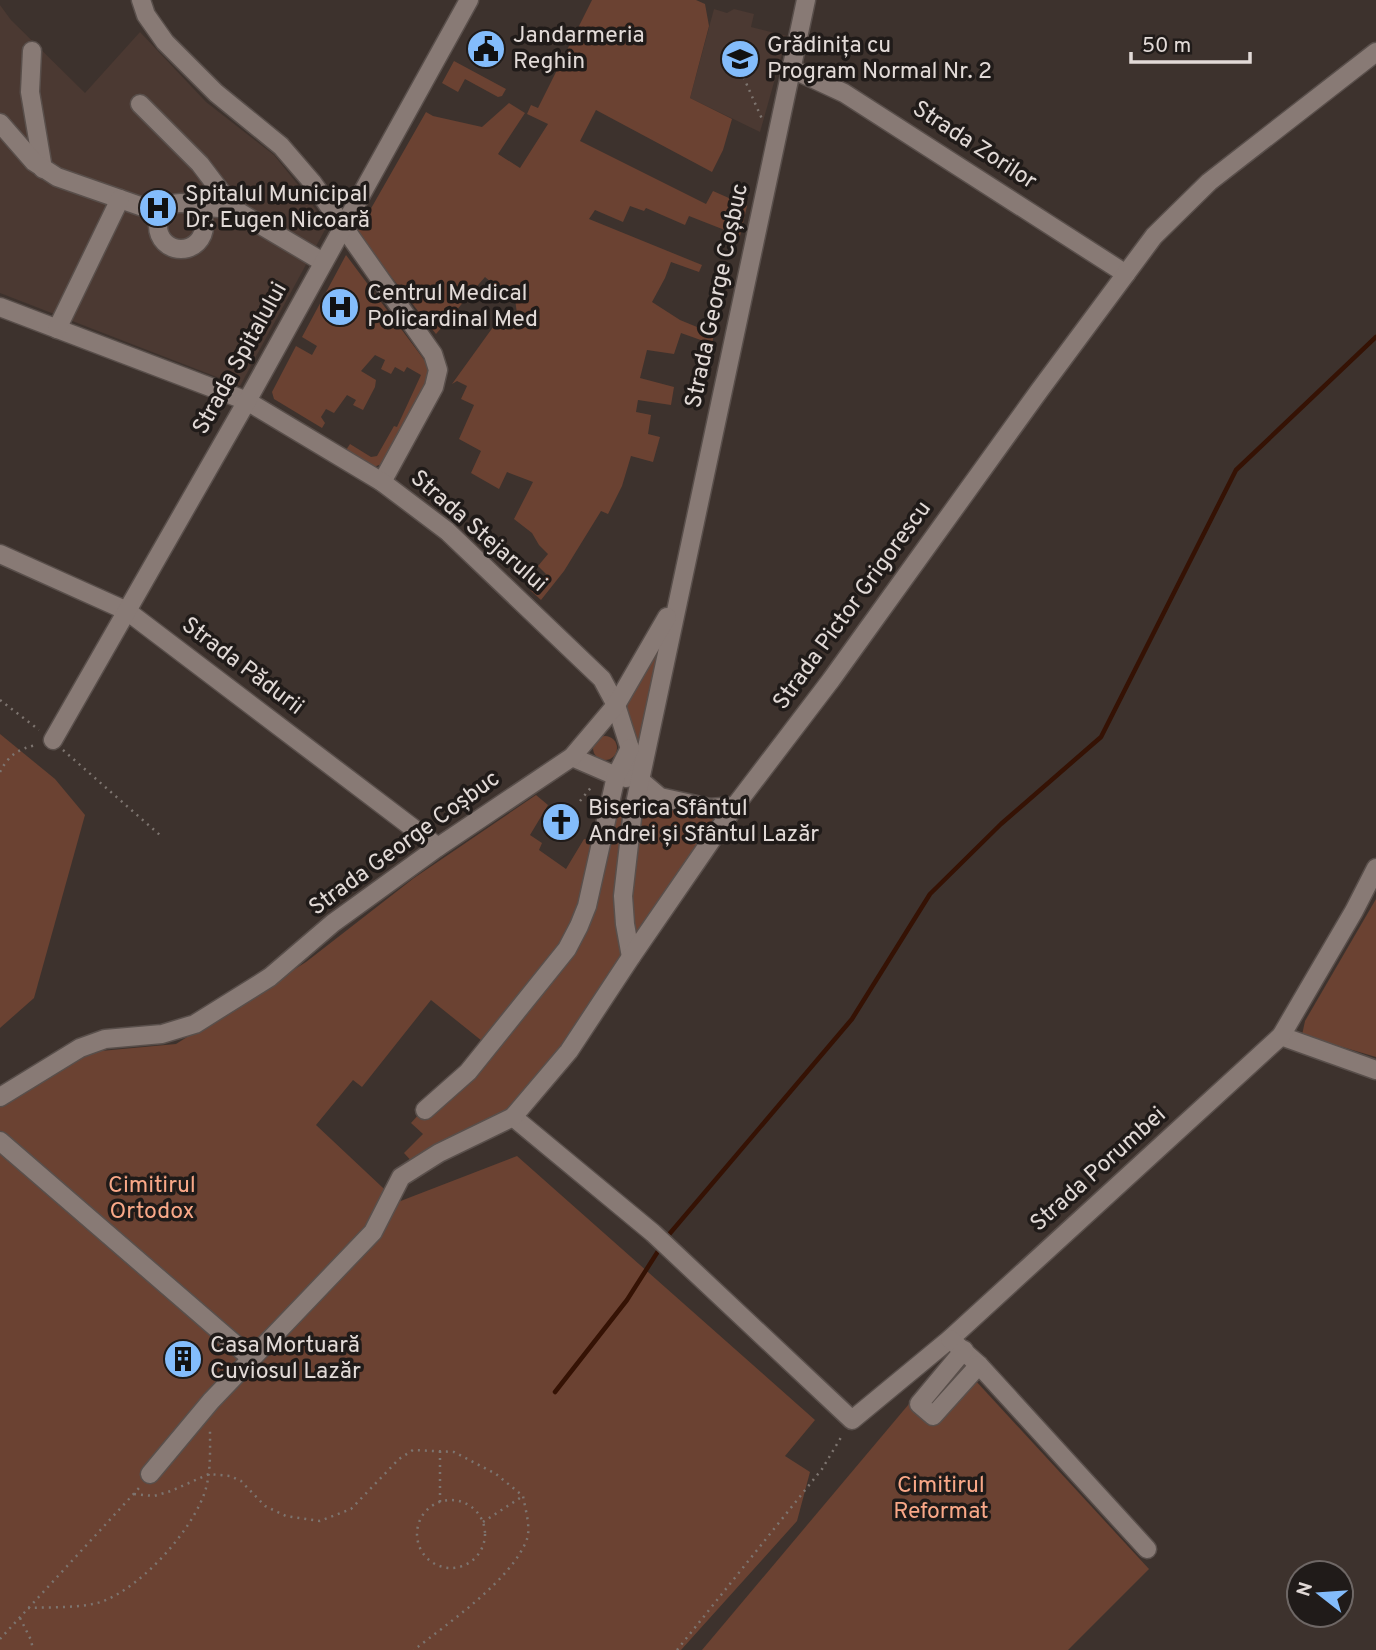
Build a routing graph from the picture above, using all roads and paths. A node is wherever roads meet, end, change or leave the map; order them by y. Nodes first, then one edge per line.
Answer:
1 (141, 0) edge
2 (469, 0) edge
3 (806, 0) edge
4 (32, 51) dead end
5 (1376, 52) edge
6 (751, 54) dead end
7 (790, 68) junction
8 (140, 104) dead end
9 (763, 121) dead end
10 (0, 123) edge
11 (43, 169) junction
12 (120, 199) junction
13 (170, 206) junction
14 (192, 206) junction
15 (234, 209) junction
16 (342, 227) junction
17 (323, 262) junction
18 (1126, 274) junction
19 (0, 307) edge
20 (57, 329) junction
21 (247, 401) junction
22 (382, 482) junction
23 (0, 554) edge
24 (676, 601) junction
25 (127, 611) junction
26 (0, 700) edge
27 (616, 705) junction
28 (53, 740) junction
29 (629, 748) junction
30 (572, 757) junction
31 (0, 772) edge
32 (610, 774) junction
33 (640, 780) junction
34 (580, 801) dead end
35 (735, 806) junction
36 (161, 836) dead end
37 (438, 847) junction
38 (1376, 868) edge
39 (631, 957) junction
40 (1281, 1036) junction
41 (1376, 1070) edge
42 (0, 1097) edge
43 (425, 1110) dead end
44 (513, 1117) junction
45 (0, 1141) edge
46 (957, 1345) junction
47 (252, 1359) junction
48 (979, 1365) junction
49 (211, 1401) junction
50 (852, 1420) junction
51 (440, 1451) junction
52 (150, 1474) joint
53 (209, 1474) junction
54 (134, 1494) junction
55 (523, 1496) junction
56 (440, 1502) junction
57 (483, 1522) junction
58 (1147, 1549) dead end
59 (28, 1608) junction
60 (20, 1618) junction
61 (0, 1639) edge
62 (33, 1650) edge
63 (414, 1650) edge
64 (677, 1650) edge

1 - 16 street
2 - 16 street, Strada Spitalului
3 - 7 street, Strada George Coșbuc
4 - 11 street
5 - 18 street, Strada Pictor Grigorescu
6 - 9 path
7 - 18 street, Strada Zorilor
7 - 24 street, Strada George Coșbuc
8 - 15 street
10 - 11 street
11 - 12 street
12 - 13 street
12 - 20 street
13 - 14 street
13 - 14 street
14 - 15 street
15 - 17 street
16 - 17 street, Strada Spitalului
16 - 22 street
17 - 21 street, Strada Spitalului
18 - 35 street, Strada Pictor Grigorescu
19 - 20 street, Strada Stejarului
20 - 21 street, Strada Stejarului
21 - 22 street, Strada Stejarului
21 - 25 street, Strada Spitalului
22 - 27 street, Strada Stejarului
23 - 25 street, Strada Pădurii
24 - 27 street, Strada George Coșbuc
24 - 33 street, Strada George Coșbuc
25 - 28 street, Strada Spitalului
25 - 37 street, Strada Pădurii
26 - 28 path
27 - 29 street, Strada Stejarului
27 - 30 street, Strada George Coșbuc
28 - 31 path
28 - 36 path
29 - 32 street
29 - 33 street, Strada Stejarului
30 - 32 street
30 - 37 street, Strada George Coșbuc
32 - 33 street
32 - 34 path
32 - 43 street
33 - 35 street
33 - 39 street, Strada George Coșbuc
35 - 39 street, Strada Pictor Grigorescu
37 - 42 street, Strada George Coșbuc
38 - 40 street, Strada Porumbei
39 - 44 street, Strada Pictor Grigorescu
40 - 41 street
40 - 46 street, Strada Porumbei
44 - 47 street, Strada Pictor Grigorescu
44 - 50 street
45 - 47 street
46 - 48 street
46 - 48 street, Strada Porumbei
46 - 50 street, Strada Porumbei
47 - 49 street, Strada Pictor Grigorescu
48 - 58 street
49 - 52 street, Strada Pictor Grigorescu
49 - 53 path
50 - 64 path
51 - 53 path
51 - 55 path
51 - 56 path
52 - 54 path
53 - 54 path
53 - 59 path
54 - 59 path
55 - 57 path
55 - 63 path
56 - 57 path
56 - 57 path
59 - 60 path
60 - 61 path
60 - 62 path

